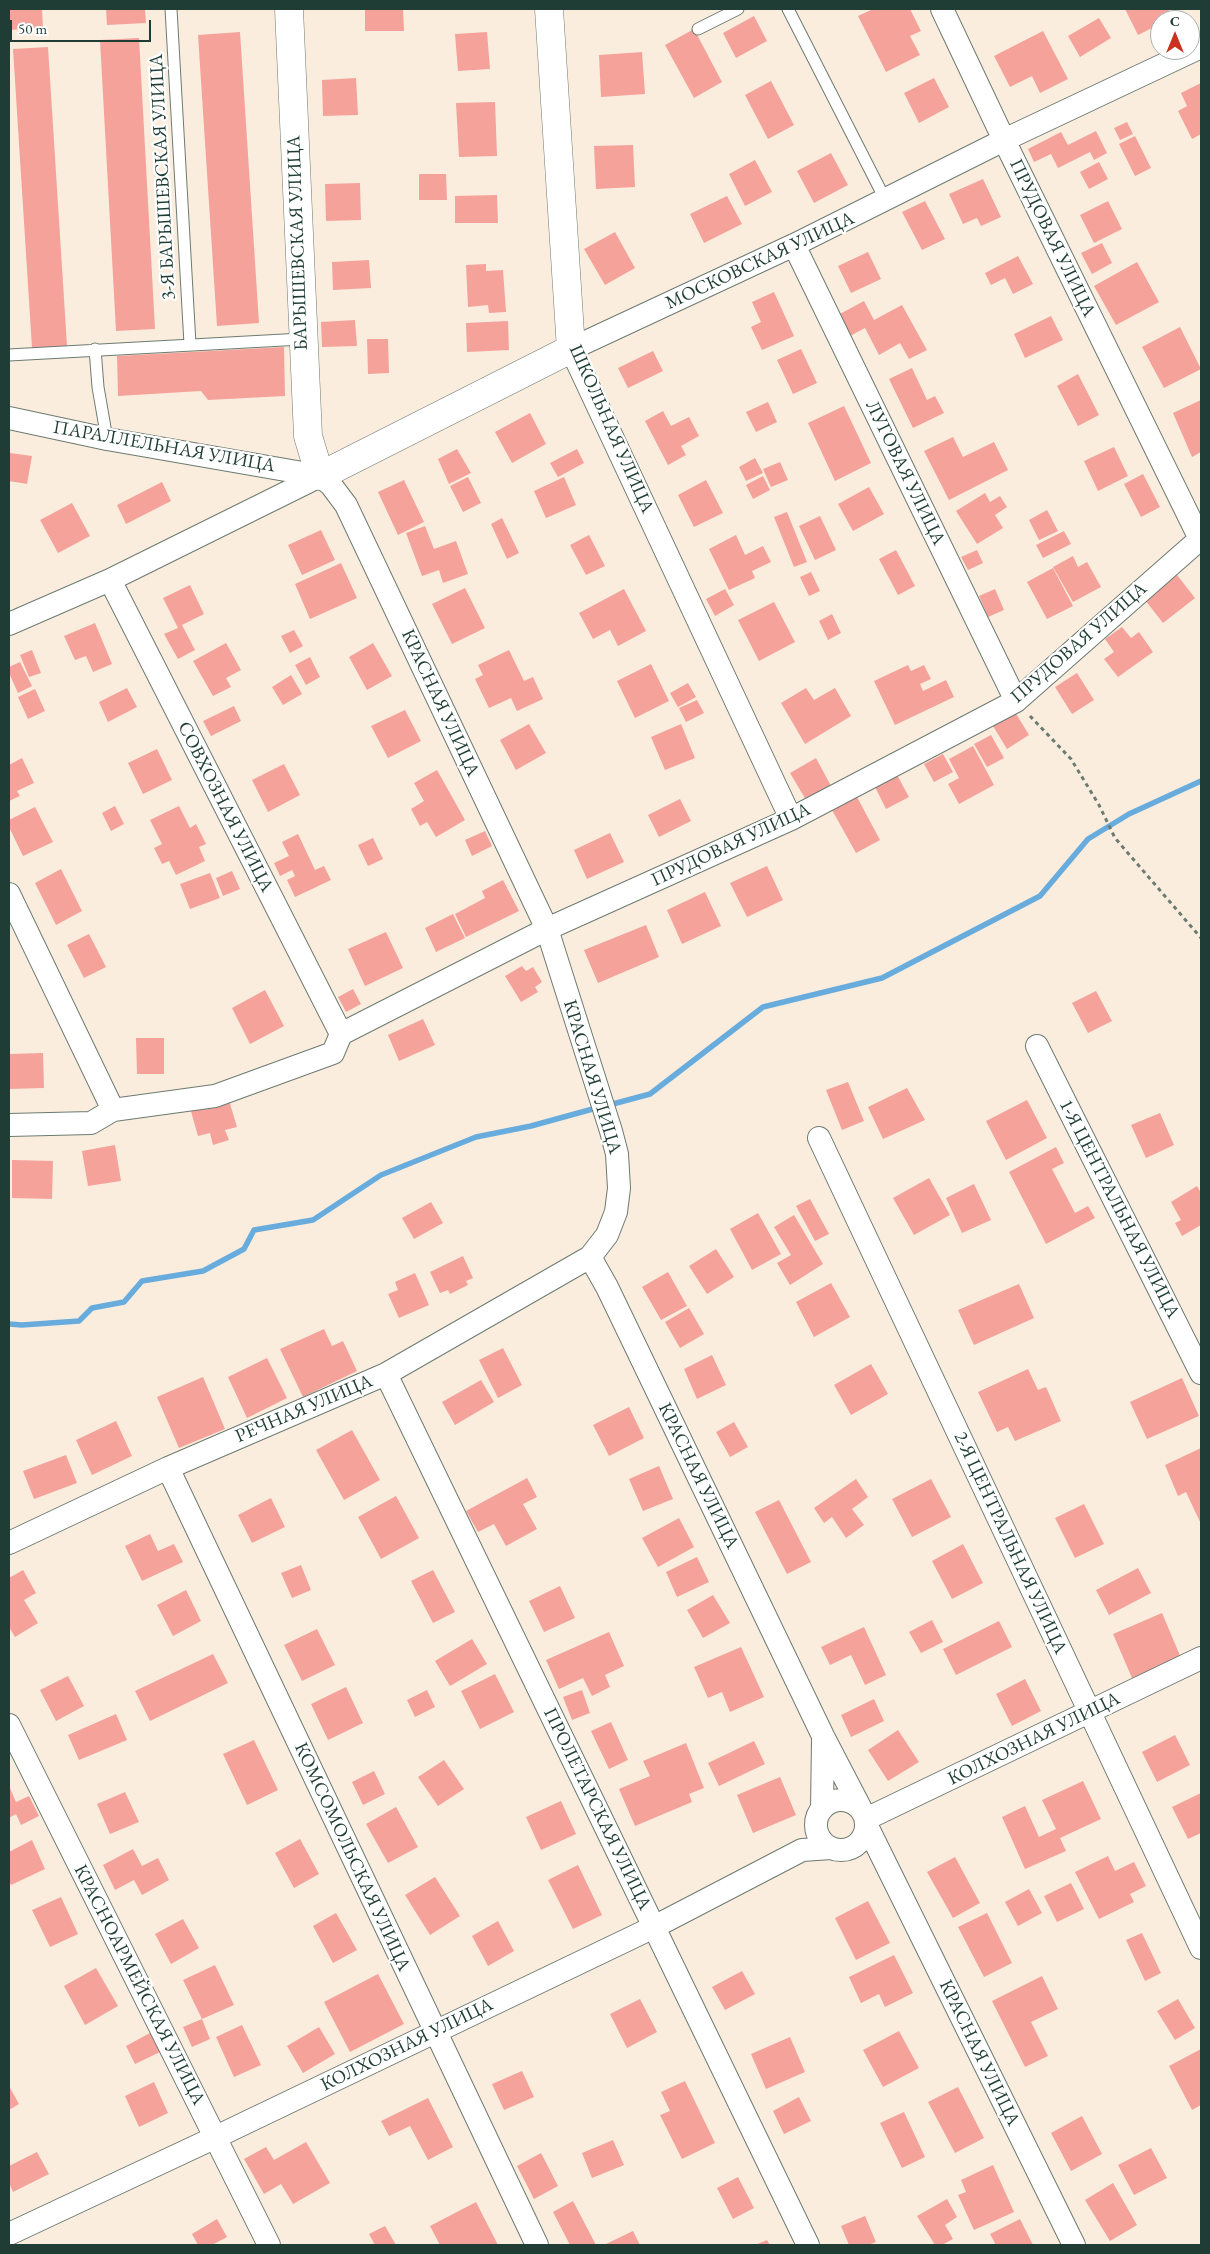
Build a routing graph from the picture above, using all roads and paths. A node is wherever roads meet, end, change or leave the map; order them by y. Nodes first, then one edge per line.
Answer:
1 (170, 9) edge
2 (288, 9) edge
3 (549, 9) edge
4 (738, 9) edge
5 (788, 9) edge
6 (942, 9) edge
7 (698, 28) dead end
8 (1201, 48) edge
9 (1004, 140) junction
10 (886, 201) junction
11 (794, 245) junction
12 (302, 339) junction
13 (190, 344) junction
14 (95, 349) junction
15 (571, 349) junction
16 (9, 355) edge
17 (9, 418) edge
18 (107, 439) junction
19 (320, 476) junction
20 (1200, 538) edge
21 (110, 580) junction
22 (9, 624) edge
23 (1016, 701) junction
24 (792, 819) junction
25 (9, 894) edge
26 (547, 929) junction
27 (1201, 938) edge
28 (340, 1034) junction
29 (1037, 1046) dead end
30 (113, 1110) junction
31 (9, 1125) edge
32 (819, 1138) dead end
33 (590, 1257) junction
34 (1201, 1373) edge
35 (386, 1374) junction
36 (168, 1468) junction
37 (9, 1543) edge
38 (1201, 1658) edge
39 (1090, 1712) junction
40 (9, 1725) edge
41 (823, 1736) junction
42 (819, 1818) junction
43 (865, 1818) junction
44 (858, 1844) junction
45 (831, 1848) junction
46 (802, 1850) junction
47 (884, 1862) junction
48 (654, 1926) junction
49 (1201, 1948) edge
50 (434, 2031) junction
51 (216, 2137) junction
52 (9, 2234) edge
53 (269, 2245) edge
54 (537, 2245) edge
55 (808, 2245) edge
56 (1074, 2245) edge

1 - 13 lane, 3-Я БАРЫШЕВСКАЯ УЛИЦА
2 - 12 street, БАРЫШЕВСКАЯ УЛИЦА
3 - 15 street, ШКОЛЬНАЯ УЛИЦА
4 - 7 lane
5 - 10 lane
6 - 9 street, ПРУДОВАЯ УЛИЦА
8 - 9 street, МОСКОВСКАЯ УЛИЦА
9 - 10 street, МОСКОВСКАЯ УЛИЦА
9 - 20 street, ПРУДОВАЯ УЛИЦА
10 - 11 street, МОСКОВСКАЯ УЛИЦА
11 - 15 street, МОСКОВСКАЯ УЛИЦА
11 - 23 street, ЛУГОВАЯ УЛИЦА
12 - 13 lane
12 - 19 street, БАРЫШЕВСКАЯ УЛИЦА
13 - 14 lane
14 - 16 lane
14 - 18 lane
15 - 19 street, МОСКОВСКАЯ УЛИЦА
15 - 24 street, ШКОЛЬНАЯ УЛИЦА
17 - 18 street, ПАРАЛЛЕЛЬНАЯ УЛИЦА
18 - 19 street, ПАРАЛЛЕЛЬНАЯ УЛИЦА
19 - 21 street
19 - 26 street, КРАСНАЯ УЛИЦА
20 - 23 street, ПРУДОВАЯ УЛИЦА
21 - 22 street
21 - 28 street, СОВХОЗНАЯ УЛИЦА
23 - 24 street, ПРУДОВАЯ УЛИЦА
23 - 27 path
24 - 26 street, ПРУДОВАЯ УЛИЦА
25 - 30 street
26 - 28 street, ПРУДОВАЯ УЛИЦА
26 - 33 street, КРАСНАЯ УЛИЦА
28 - 30 street
29 - 34 street, 1-Я ЦЕНТРАЛЬНАЯ УЛИЦА
30 - 31 street
32 - 39 street, 2-Я ЦЕНТРАЛЬНАЯ УЛИЦА
33 - 35 street, РЕЧНАЯ УЛИЦА
33 - 41 street, КРАСНАЯ УЛИЦА
35 - 36 street, РЕЧНАЯ УЛИЦА
35 - 48 street, ПРОЛЕТАРСКАЯ УЛИЦА
36 - 37 street, РЕЧНАЯ УЛИЦА
36 - 50 street, КОМСОМОЛЬСКАЯ УЛИЦА
38 - 39 street, КОЛХОЗНАЯ УЛИЦА
39 - 43 street, КОЛХОЗНАЯ УЛИЦА
39 - 49 street, 2-Я ЦЕНТРАЛЬНАЯ УЛИЦА
40 - 51 street, КРАСНОАРМЕЙСКАЯ УЛИЦА
41 - 42 street, КРАСНАЯ УЛИЦА
41 - 43 street, КРАСНАЯ УЛИЦА
42 - 43 street
42 - 45 street
42 - 46 street
43 - 44 street
43 - 47 street, КРАСНАЯ УЛИЦА
44 - 45 street
44 - 47 street, КРАСНАЯ УЛИЦА
45 - 46 street, КОЛХОЗНАЯ УЛИЦА
46 - 48 street, КОЛХОЗНАЯ УЛИЦА
47 - 56 street, КРАСНАЯ УЛИЦА
48 - 50 street, КОЛХОЗНАЯ УЛИЦА
48 - 55 street, ПРОЛЕТАРСКАЯ УЛИЦА
50 - 51 street, КОЛХОЗНАЯ УЛИЦА
50 - 54 street, КОМСОМОЛЬСКАЯ УЛИЦА
51 - 52 street, КОЛХОЗНАЯ УЛИЦА
51 - 53 street, КРАСНОАРМЕЙСКАЯ УЛИЦА

